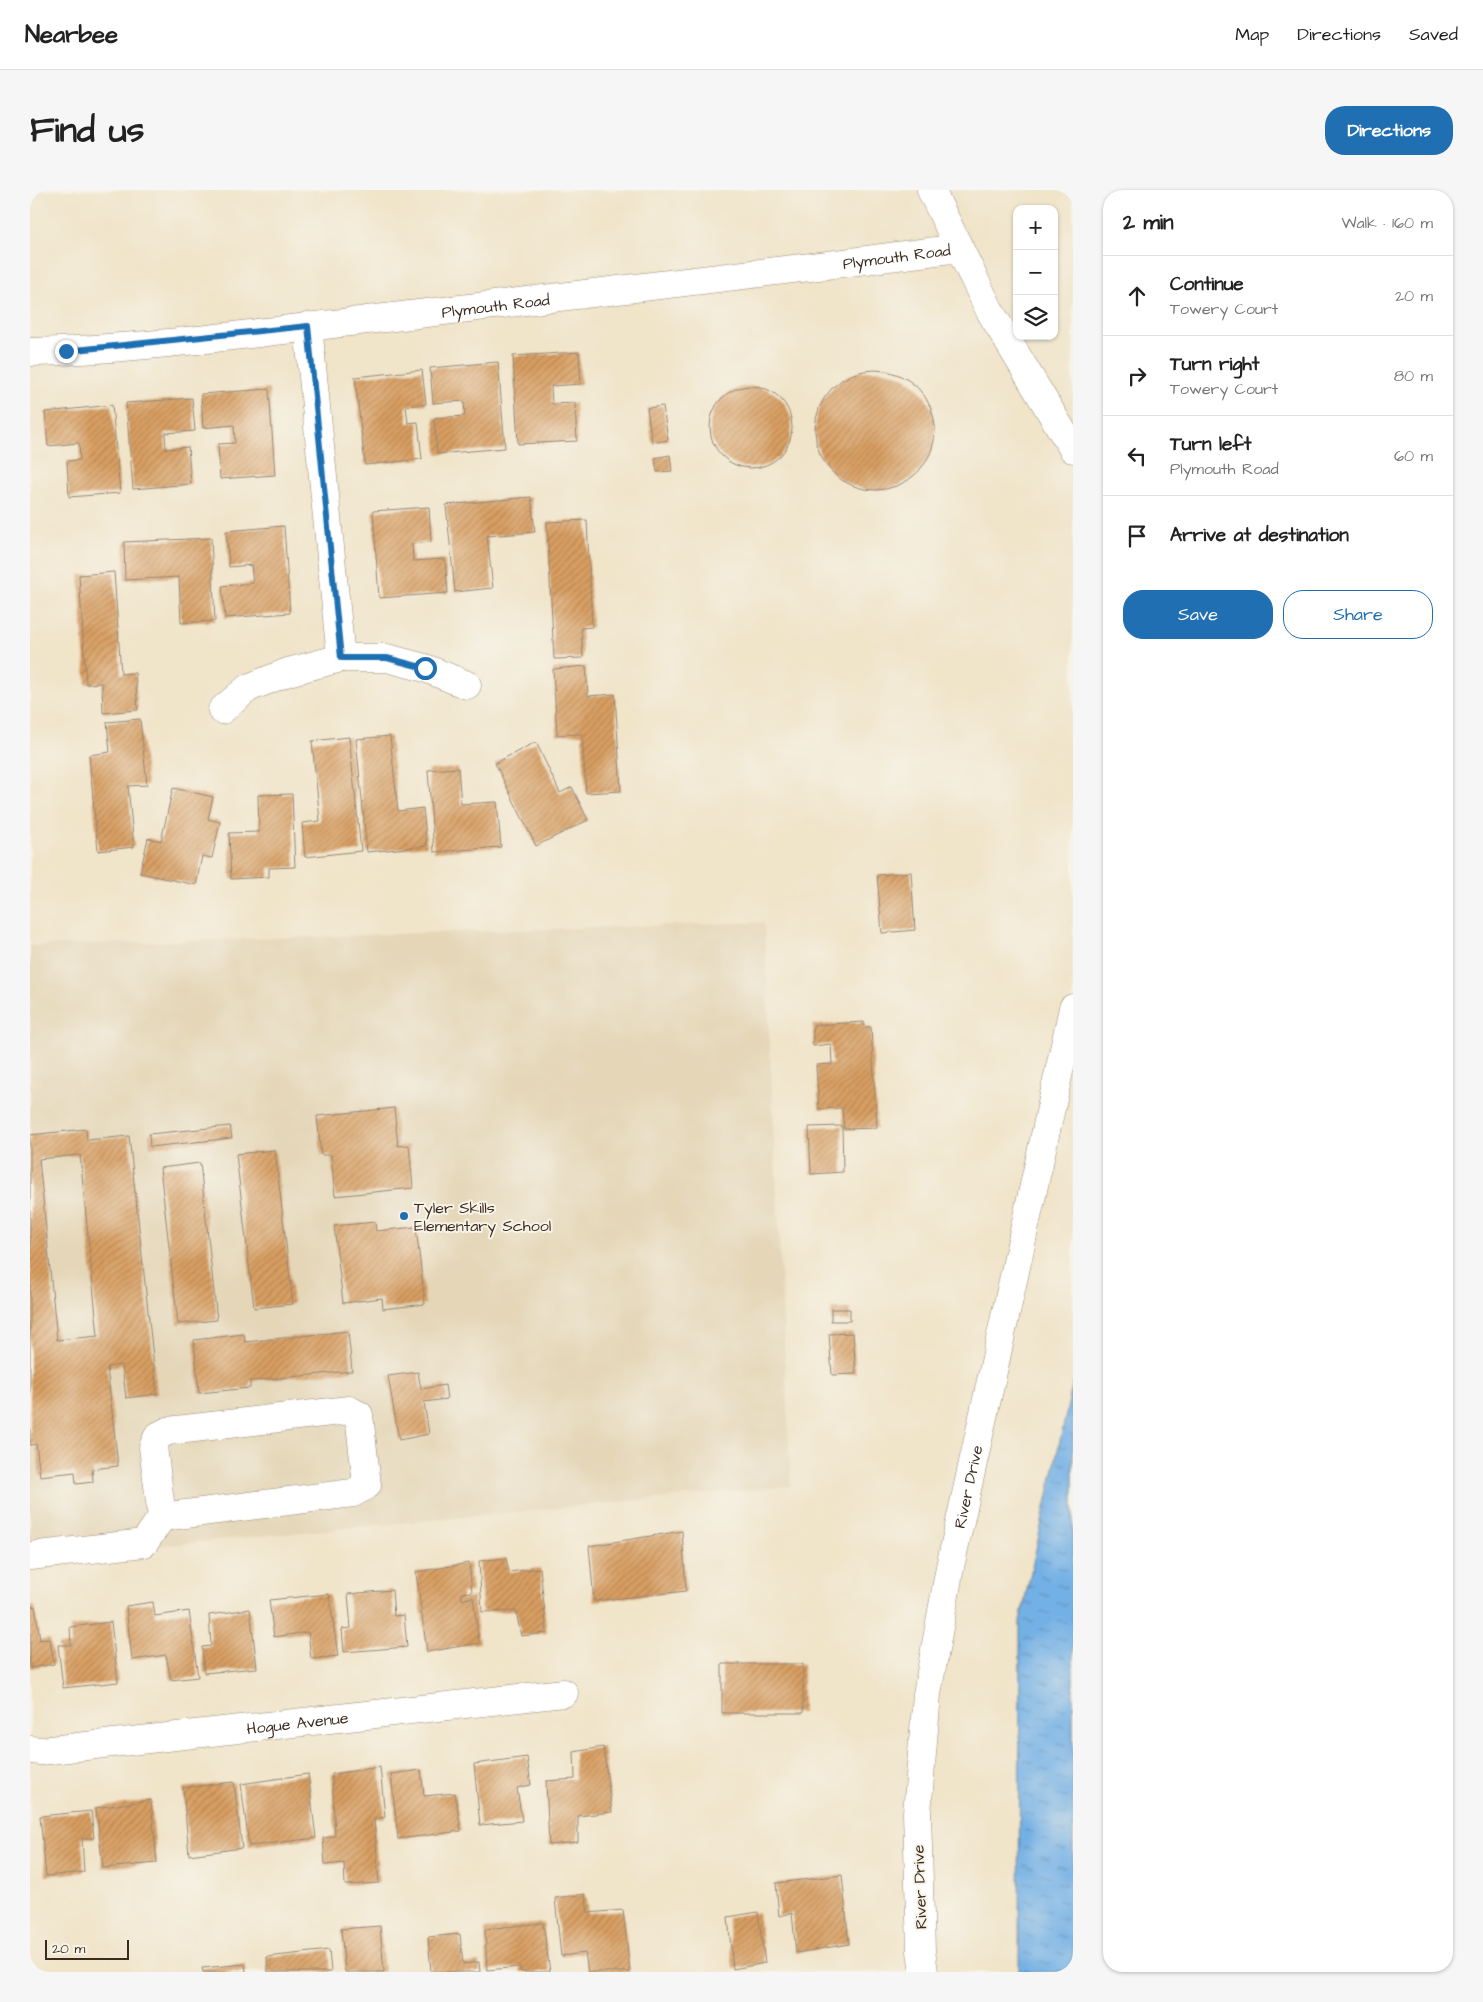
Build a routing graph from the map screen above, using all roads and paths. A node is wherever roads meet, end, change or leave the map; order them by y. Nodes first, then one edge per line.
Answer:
1 (931, 190) edge
2 (959, 248) junction
3 (308, 326) junction
4 (30, 352) edge
5 (1073, 450) edge
6 (341, 658) junction
7 (467, 685) dead end
8 (222, 710) dead end
9 (1073, 1008) edge
10 (162, 1517) junction
11 (30, 1556) edge
12 (564, 1693) dead end
13 (30, 1750) edge
14 (924, 1972) edge

1 - 2 street
2 - 3 street, Plymouth Road
2 - 5 street
3 - 4 street, Plymouth Road
3 - 6 street
6 - 7 street
6 - 8 street
9 - 14 street, River Drive
10 - 10 street
10 - 11 street
12 - 13 street, Hogue Avenue

